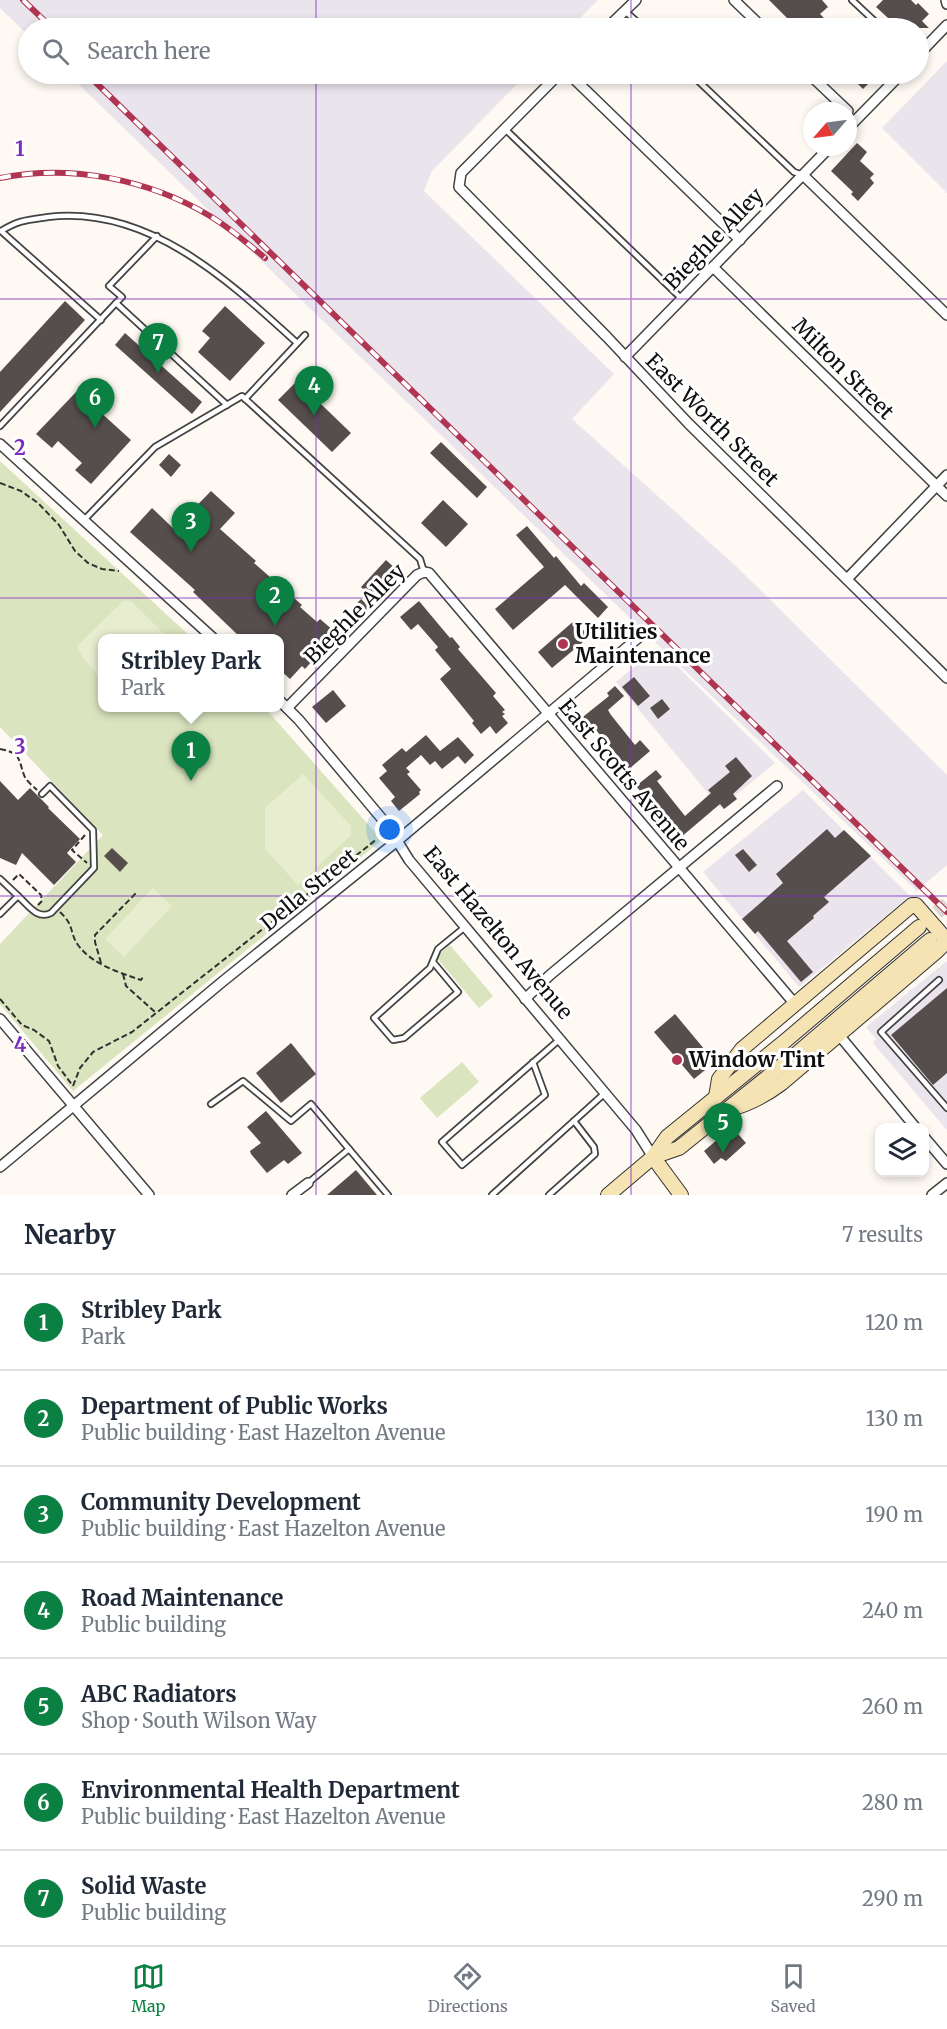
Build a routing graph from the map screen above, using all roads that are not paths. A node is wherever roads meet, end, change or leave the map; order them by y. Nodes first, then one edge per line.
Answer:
1 (636, 0) edge
2 (734, 0) edge
3 (852, 0) edge
4 (625, 11) junction
5 (618, 18) edge
6 (633, 18) edge
7 (753, 18) edge
8 (871, 18) edge
9 (947, 25) edge
10 (929, 44) edge
11 (549, 84) edge
12 (579, 84) edge
13 (702, 84) edge
14 (820, 84) edge
15 (891, 84) edge
16 (839, 102) edge
17 (857, 118) edge
18 (504, 128) junction
19 (821, 156) edge
20 (803, 175) junction
21 (157, 236) junction
22 (740, 240) junction
23 (713, 267) junction
24 (682, 299) junction
25 (116, 303) junction
26 (947, 315) edge
27 (101, 320) junction
28 (305, 335) dead end
29 (297, 343) junction
30 (625, 357) junction
31 (245, 399) junction
32 (226, 405) junction
33 (0, 426) edge
34 (0, 444) edge
35 (947, 475) edge
36 (937, 486) junction
37 (947, 496) edge
38 (84, 520) junction
39 (424, 572) junction
40 (847, 579) junction
41 (208, 634) edge
42 (638, 638) dead end
43 (947, 678) edge
44 (284, 703) edge
45 (284, 705) edge
46 (549, 713) junction
47 (777, 786) dead end
48 (42, 794) road end
49 (397, 841) junction
50 (679, 868) junction
51 (0, 879) edge
52 (18, 896) junction
53 (0, 914) edge
54 (465, 927) junction
55 (919, 927) tunnel mouth
56 (930, 940) tunnel mouth
57 (433, 962) junction
58 (939, 980) dead end
59 (525, 999) junction
60 (795, 1004) junction
61 (0, 1019) edge
62 (839, 1035) junction
63 (560, 1039) junction
64 (533, 1062) junction
65 (605, 1094) junction
66 (716, 1096) junction
67 (211, 1104) dead end
68 (73, 1105) junction
69 (947, 1106) edge
70 (727, 1110) junction
71 (574, 1121) junction
72 (912, 1123) edge
73 (929, 1143) edge
74 (348, 1149) junction
75 (653, 1157) junction
76 (947, 1164) edge
77 (0, 1167) edge
78 (308, 1183) joint
79 (947, 1183) edge
80 (149, 1195) edge
81 (292, 1195) edge
82 (388, 1195) edge
83 (492, 1195) edge
84 (549, 1195) edge
85 (608, 1195) edge
86 (681, 1195) edge
87 (932, 1195) edge

1 - 4 street
2 - 7 street
3 - 8 lane
4 - 5 street
4 - 6 lane
9 - 10 street
11 - 18 street
12 - 22 street
13 - 20 lane
14 - 16 street
15 - 17 street
18 - 24 lane
18 - 30 street, East Worth Street
19 - 20 street, Bieghle Alley
20 - 22 street, Bieghle Alley
20 - 26 street
21 - 25 lane
21 - 27 lane
21 - 29 lane
22 - 23 street, Bieghle Alley
23 - 24 street, Bieghle Alley
23 - 36 street, Milton Street
24 - 30 street, Bieghle Alley
25 - 27 lane
25 - 32 lane
27 - 33 lane
28 - 29 lane
29 - 31 lane
30 - 40 street, East Worth Street
31 - 32 lane
31 - 39 lane
32 - 38 lane
34 - 38 street
35 - 36 street
36 - 37 street, Milton Street
36 - 40 street
38 - 41 street
39 - 44 street, Bieghle Alley
39 - 46 street, East Scotts Avenue
40 - 43 street, East Worth Street
42 - 46 street, Della Street
45 - 49 street, East Hazelton Avenue
46 - 49 street, Della Street
46 - 50 street, East Scotts Avenue
47 - 50 street
48 - 52 lane
49 - 54 street, East Hazelton Avenue
49 - 68 street, Della Street
50 - 59 street
50 - 60 street, East Scotts Avenue
51 - 52 lane
52 - 53 lane
54 - 57 lane
54 - 59 street, East Hazelton Avenue
55 - 66 main road
56 - 70 main road
57 - 57 lane
58 - 69 lane
59 - 63 street, East Hazelton Avenue
60 - 62 main road
60 - 66 main road
61 - 68 street
62 - 70 main road
62 - 72 street
63 - 64 lane
63 - 65 street, East Hazelton Avenue
64 - 64 lane
65 - 71 lane
65 - 75 street, East Hazelton Avenue
66 - 75 main road
67 - 74 lane
68 - 77 street, Della Street
68 - 80 street
70 - 75 main road
71 - 83 lane
71 - 84 lane
73 - 76 street
74 - 78 lane
74 - 82 lane
75 - 85 main road
75 - 86 main road, East Hazelton Avenue
78 - 81 street
79 - 87 street

